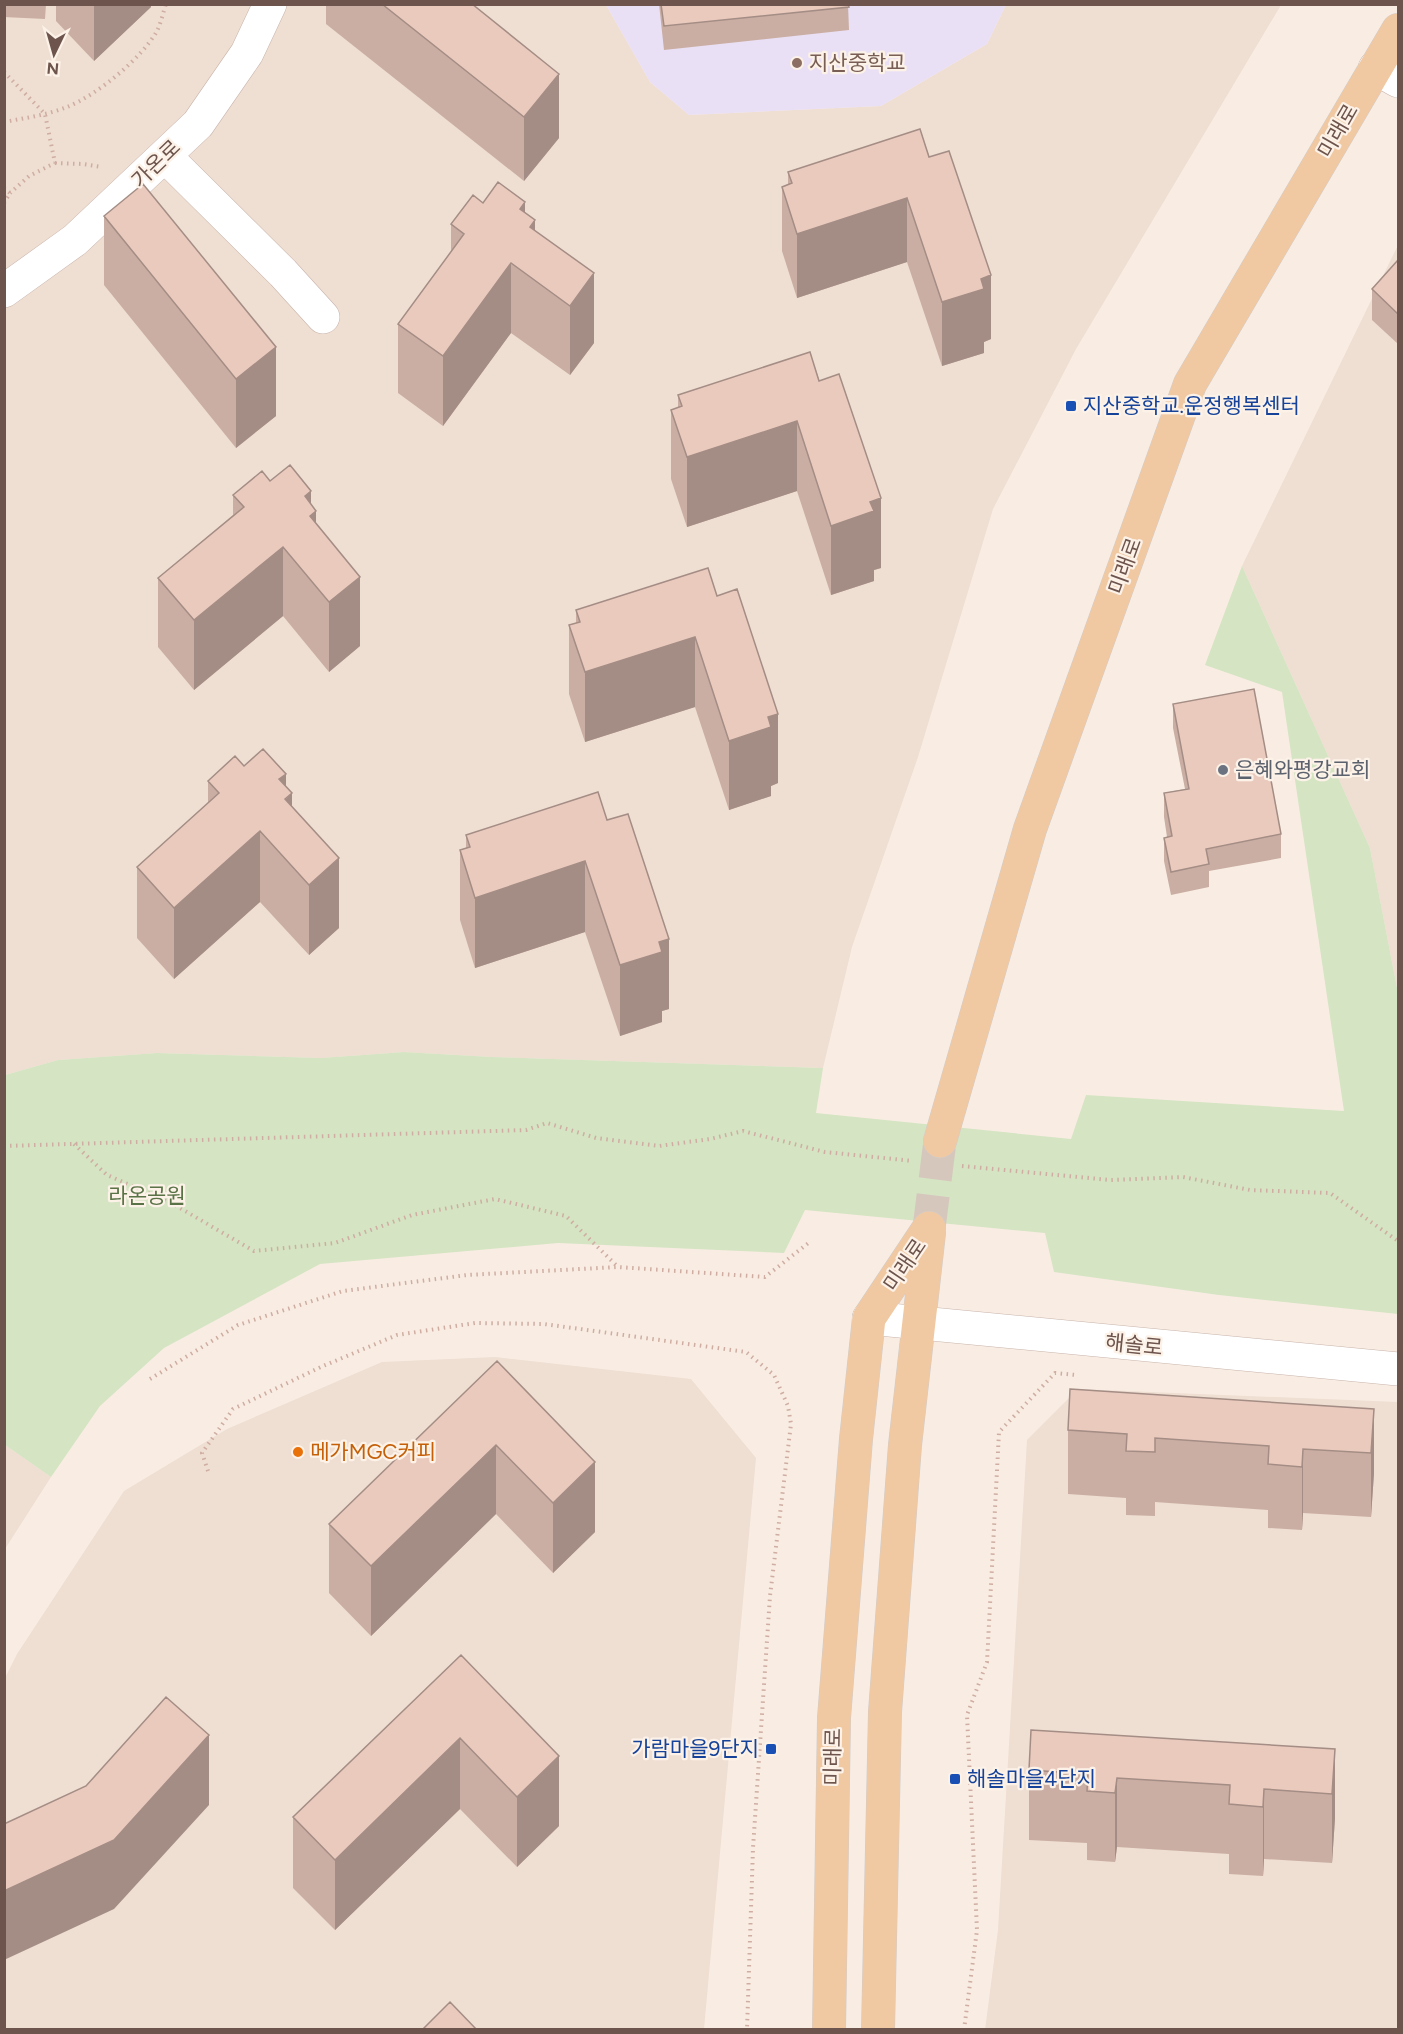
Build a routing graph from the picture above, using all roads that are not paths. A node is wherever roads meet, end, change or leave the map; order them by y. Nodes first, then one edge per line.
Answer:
1 (270, 4) edge
2 (1398, 30) edge
3 (1387, 75) edge
4 (165, 156) junction
5 (4, 291) edge
6 (323, 317) dead end
7 (938, 1156) tunnel mouth
8 (869, 1318) junction
9 (920, 1323) junction
10 (1398, 1369) edge
11 (829, 2030) edge
12 (878, 2030) edge

1 - 4 street, 가온로
2 - 3 main road, 미래로
3 - 7 main road, 미래로
4 - 5 street, 가온로
4 - 6 street
8 - 9 street, 해솔로
8 - 9 main road, 미래로
8 - 11 main road, 미래로
9 - 10 street, 해솔로
9 - 12 main road, 미래로

